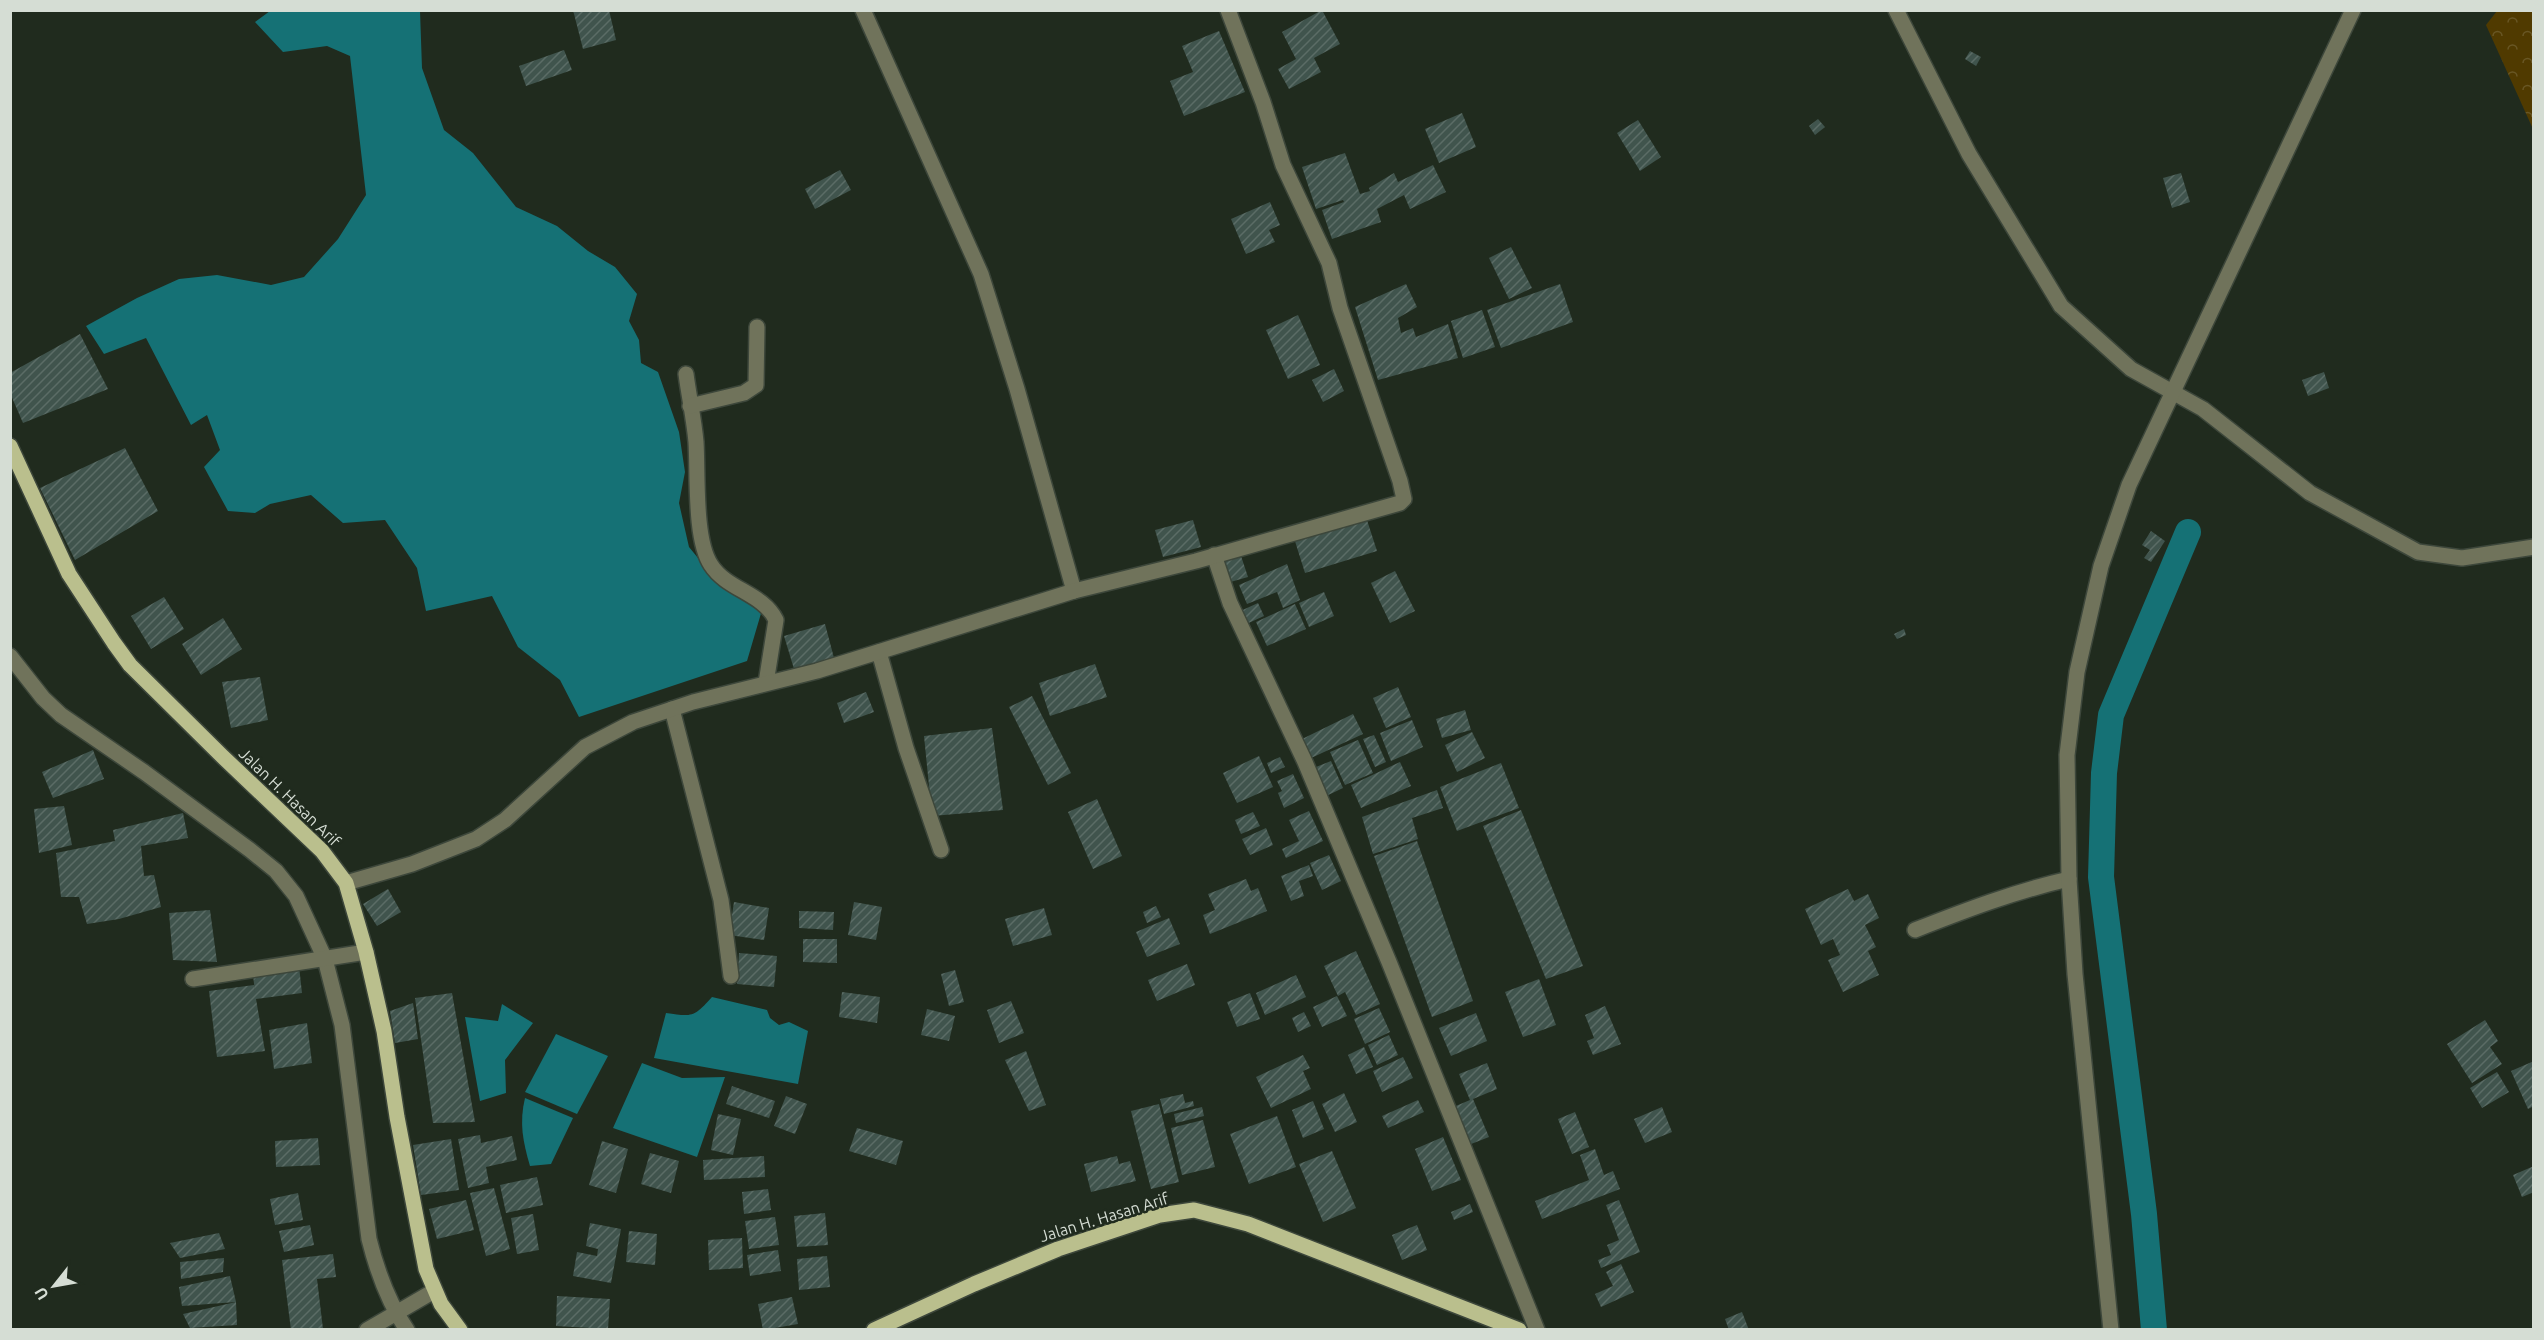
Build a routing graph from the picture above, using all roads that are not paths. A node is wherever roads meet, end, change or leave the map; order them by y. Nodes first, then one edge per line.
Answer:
1 (863, 10) edge
2 (1228, 10) edge
3 (1896, 10) edge
4 (2353, 10) edge
5 (757, 327) dead end
6 (686, 374) dead end
7 (2173, 392) junction
8 (690, 406) junction
9 (10, 446) edge
10 (2534, 547) edge
11 (1214, 555) junction
12 (1074, 591) junction
13 (879, 652) junction
14 (10, 656) edge
15 (766, 683) junction
16 (672, 709) junction
17 (941, 850) dead end
18 (2070, 879) junction
19 (346, 883) junction
20 (1915, 930) dead end
21 (359, 953) junction
22 (330, 958) junction
23 (731, 976) dead end
24 (193, 979) dead end
25 (428, 1295) junction
26 (399, 1312) junction
27 (367, 1329) edge
28 (407, 1329) edge
29 (460, 1329) edge
30 (874, 1329) edge
31 (1519, 1329) edge
32 (1537, 1329) edge
33 (2112, 1329) edge

1 - 12 street
2 - 11 street
3 - 7 street
4 - 7 street
5 - 8 street
6 - 8 street
7 - 10 street
7 - 18 street
8 - 15 street
9 - 19 main road, Jalan H. Hasan Arif
11 - 12 street
11 - 32 street
12 - 13 street
13 - 15 street
13 - 17 street
14 - 22 street
15 - 16 street
16 - 19 street
16 - 23 street
18 - 20 street
18 - 33 street
19 - 21 main road, Jalan H. Hasan Arif
21 - 22 street
21 - 25 main road, Jalan H. Hasan Arif
22 - 24 street
22 - 26 street
25 - 26 street
25 - 29 main road, Jalan H. Hasan Arif
26 - 27 street
26 - 28 street
30 - 31 main road, Jalan H. Hasan Arif

